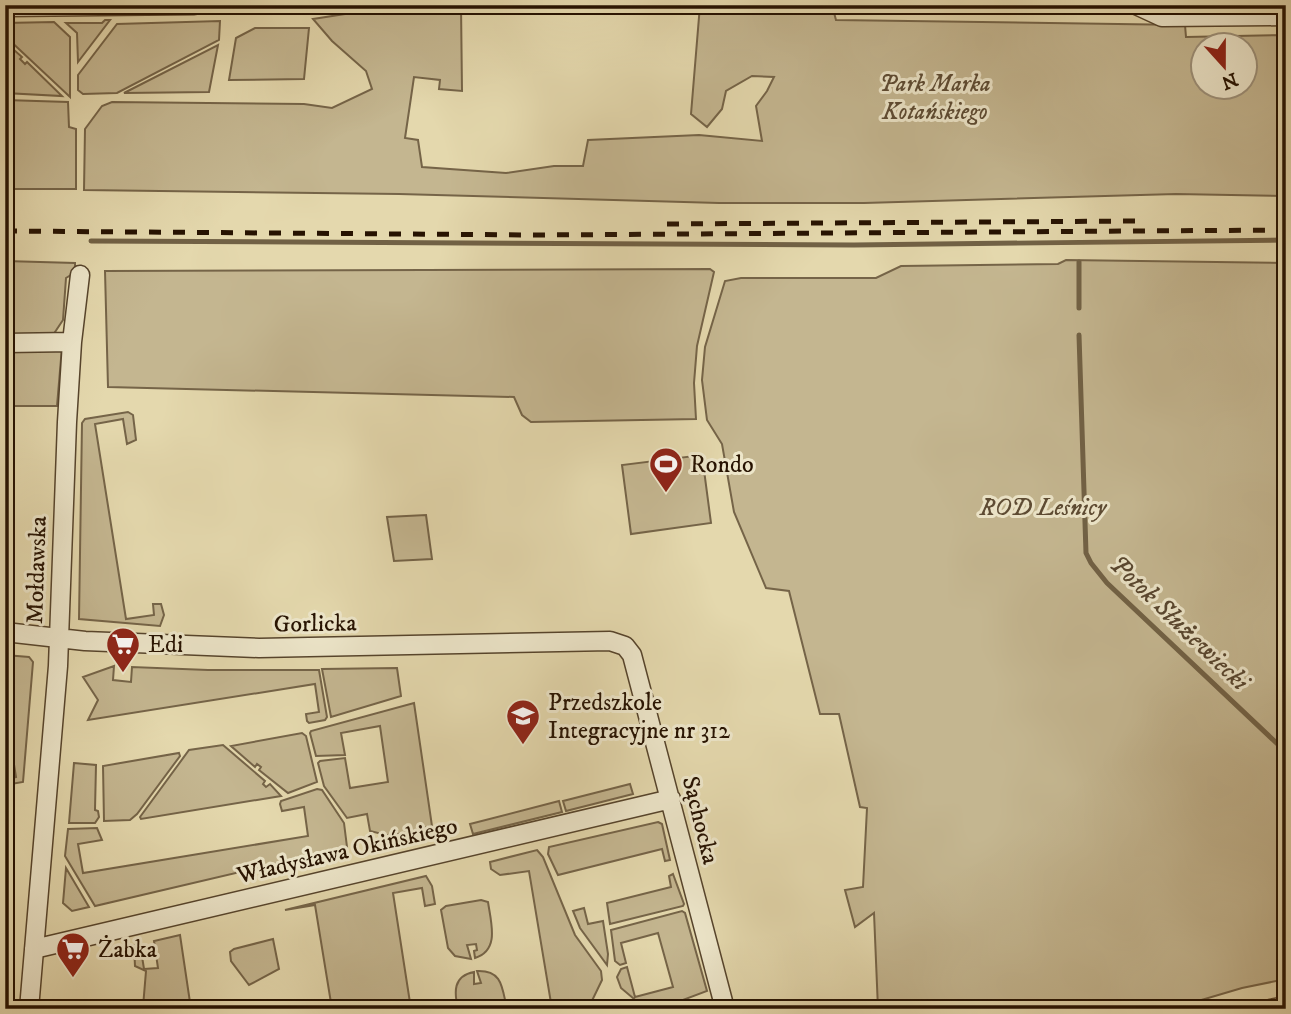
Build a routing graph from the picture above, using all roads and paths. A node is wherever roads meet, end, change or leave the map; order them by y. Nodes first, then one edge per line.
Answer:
1 (194, 5) edge
2 (1136, 5) edge
3 (5, 7) edge
4 (1286, 16) edge
5 (80, 275) dead end
6 (5, 342) edge
7 (72, 342) junction
8 (5, 632) edge
9 (59, 637) junction
10 (625, 646) joint
11 (671, 799) junction
12 (34, 949) junction
13 (1286, 1006) edge
14 (29, 1009) edge
15 (725, 1009) edge
16 (1270, 1009) edge

1 - 3 street
2 - 4 street
5 - 7 street, Mołdawska
6 - 7 street
7 - 9 street, Mołdawska
8 - 9 street, Gorlicka
9 - 10 street, Gorlicka
9 - 12 street, Mołdawska
10 - 11 street, Sąchocka
11 - 12 street, Władysława Okińskiego
11 - 15 street, Sąchocka
12 - 14 street, Mołdawska
13 - 16 street

